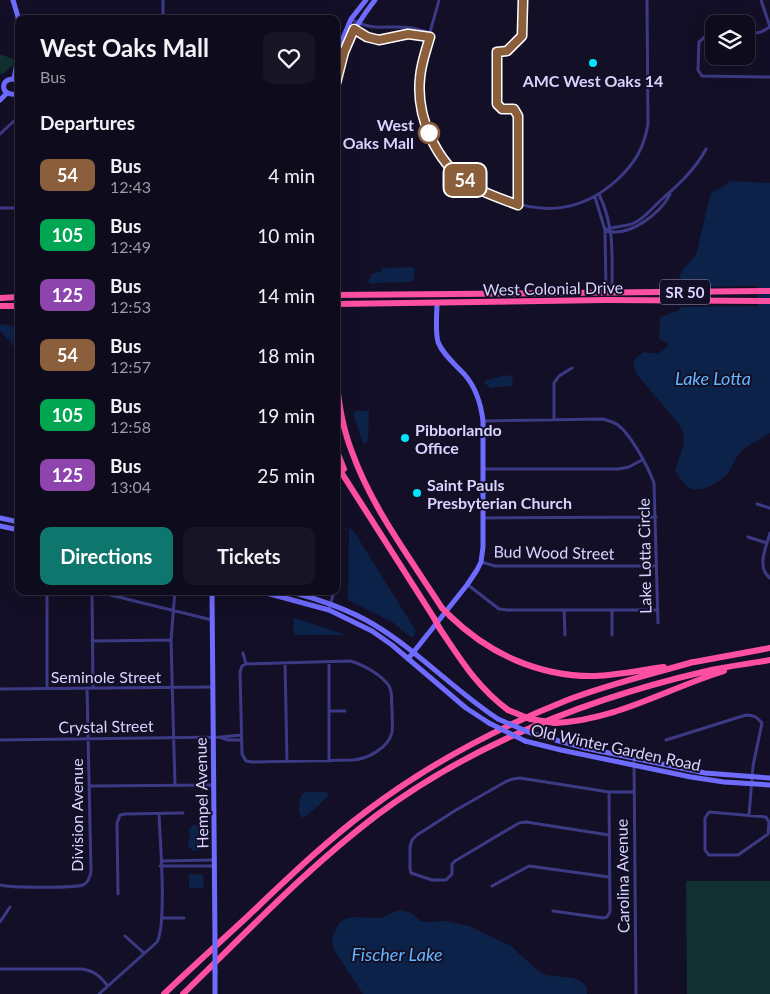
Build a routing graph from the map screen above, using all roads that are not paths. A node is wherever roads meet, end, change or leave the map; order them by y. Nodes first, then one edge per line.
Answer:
1 (12, 0) edge
2 (162, 0) edge
3 (366, 0) edge
4 (375, 0) edge
5 (438, 0) edge
6 (647, 0) edge
7 (761, 0) edge
8 (17, 15) edge
9 (163, 15) edge
10 (351, 20) junction
11 (358, 23) junction
12 (348, 26) junction
13 (770, 27) edge
14 (354, 29) junction
15 (755, 33) edge
16 (430, 35) junction
17 (705, 37) edge
18 (340, 45) edge
19 (340, 66) edge
20 (770, 77) edge
21 (15, 80) edge
22 (7, 94) junction
23 (15, 94) edge
24 (0, 100) edge
25 (15, 120) edge
26 (0, 134) edge
27 (706, 149) dead end
28 (599, 194) junction
29 (670, 194) junction
30 (595, 197) junction
31 (0, 208) edge
32 (15, 208) edge
33 (611, 228) junction
34 (605, 230) junction
35 (611, 233) junction
36 (770, 291) edge
37 (340, 295) edge
38 (436, 295) junction
39 (449, 295) junction
40 (609, 296) junction
41 (15, 297) edge
42 (0, 298) edge
43 (770, 301) edge
44 (423, 303) junction
45 (437, 303) junction
46 (340, 304) edge
47 (0, 306) edge
48 (15, 306) edge
49 (572, 368) dead end
50 (340, 411) edge
51 (554, 420) junction
52 (483, 421) junction
53 (340, 459) edge
54 (642, 460) junction
55 (340, 470) edge
56 (483, 470) junction
57 (350, 484) junction
58 (757, 504) dead end
59 (770, 508) edge
60 (656, 517) junction
61 (0, 518) edge
62 (483, 518) junction
63 (15, 521) edge
64 (0, 526) edge
65 (15, 529) edge
66 (770, 533) edge
67 (748, 537) dead end
68 (767, 543) junction
69 (481, 562) junction
70 (656, 566) junction
71 (770, 578) edge
72 (467, 585) junction
73 (47, 595) edge
74 (93, 595) edge
75 (109, 595) edge
76 (174, 595) edge
77 (212, 595) edge
78 (274, 595) edge
79 (301, 595) edge
80 (333, 595) dead end
81 (331, 604) junction
82 (329, 610) junction
83 (564, 610) junction
84 (612, 610) junction
85 (657, 610) junction
86 (172, 611) junction
87 (212, 620) junction
88 (658, 623) dead end
89 (565, 635) dead end
90 (612, 635) dead end
91 (172, 640) junction
92 (92, 641) junction
93 (770, 648) edge
94 (412, 653) junction
95 (243, 654) dead end
96 (408, 659) junction
97 (770, 660) edge
98 (329, 662) junction
99 (692, 662) junction
100 (759, 662) junction
101 (285, 663) junction
102 (246, 664) junction
103 (212, 687) junction
104 (47, 688) junction
105 (87, 688) junction
106 (93, 688) junction
107 (173, 688) junction
108 (0, 689) edge
109 (329, 711) junction
110 (346, 712) dead end
111 (241, 735) junction
112 (213, 737) junction
113 (221, 737) junction
114 (89, 738) junction
115 (174, 738) junction
116 (0, 740) edge
117 (241, 740) junction
118 (666, 740) dead end
119 (634, 759) junction
120 (287, 761) junction
121 (329, 761) junction
122 (634, 766) junction
123 (752, 777) junction
124 (770, 778) edge
125 (752, 783) junction
126 (213, 785) junction
127 (770, 785) edge
128 (89, 786) junction
129 (175, 786) junction
130 (609, 792) junction
131 (634, 792) junction
132 (183, 813) dead end
133 (158, 814) junction
134 (749, 815) junction
135 (609, 835) junction
136 (161, 861) junction
137 (214, 863) junction
138 (160, 866) junction
139 (609, 876) junction
140 (0, 885) edge
141 (492, 886) dead end
142 (118, 894) dead end
143 (10, 908) dead end
144 (553, 911) dead end
145 (162, 918) junction
146 (184, 918) dead end
147 (0, 922) edge
148 (126, 936) dead end
149 (144, 953) junction
150 (0, 970) edge
151 (188, 973) junction
152 (107, 985) junction
153 (99, 994) edge
154 (164, 994) edge
155 (170, 994) edge
156 (184, 994) edge
157 (215, 994) edge
158 (636, 994) edge

1 - 8 main road
2 - 9 street
3 - 10 main road
4 - 11 main road
5 - 16 street
6 - 28 street
7 - 13 street
10 - 11 street
10 - 12 main road
11 - 14 main road
11 - 16 street
12 - 14 street
12 - 18 main road
13 - 15 street
14 - 16 street
14 - 19 main road
16 - 30 street
17 - 20 street
21 - 22 main road
22 - 23 main road
22 - 24 main road
25 - 26 street
27 - 29 street
28 - 30 street
28 - 33 street
29 - 33 street
29 - 35 street
30 - 34 street
31 - 32 street
33 - 34 street
33 - 35 street
34 - 35 street
34 - 40 street
35 - 40 street
36 - 40 highway, West Colonial Drive / SR 50
37 - 38 highway, West Colonial Drive / SR 50
38 - 39 highway, West Colonial Drive / SR 50
38 - 44 highway
39 - 40 highway, West Colonial Drive / SR 50
39 - 45 highway
40 - 43 highway, West Colonial Drive / SR 50
40 - 45 highway, West Colonial Drive / SR 50
41 - 42 highway
44 - 45 highway, West Colonial Drive / SR 50
44 - 46 highway, West Colonial Drive / SR 50
45 - 52 main road
47 - 48 highway
49 - 51 street
50 - 99 highway, bridge
51 - 52 street, Lake Lotta Circle
51 - 54 street, Lake Lotta Circle
52 - 56 main road
53 - 57 highway
54 - 56 street
54 - 60 street, Lake Lotta Circle
55 - 57 highway
56 - 62 main road
57 - 100 highway, bridge
58 - 59 street
60 - 62 street
60 - 70 street, Lake Lotta Circle
61 - 63 main road
62 - 69 main road
64 - 65 main road
66 - 68 street
67 - 68 street
68 - 71 street
69 - 70 street, Bud Wood Street
69 - 72 main road
70 - 85 street, Lake Lotta Circle
72 - 83 street
72 - 94 main road
73 - 104 street
74 - 92 street
75 - 86 street
76 - 86 street
77 - 87 main road, Hempel Avenue
78 - 82 main road, Old Winter Garden Road
79 - 81 main road, Old Winter Garden Road
80 - 81 street
81 - 82 street
81 - 94 main road, Old Winter Garden Road
82 - 96 main road, Old Winter Garden Road
83 - 84 street
83 - 89 street
84 - 85 street
84 - 90 street
85 - 88 street, Lake Lotta Circle
86 - 87 street
86 - 91 street
87 - 103 main road, Hempel Avenue
91 - 92 street
91 - 107 street
92 - 106 street
93 - 99 highway
94 - 96 main road
94 - 119 main road, Old Winter Garden Road, bridge
95 - 102 street
96 - 122 main road, Old Winter Garden Road, bridge
97 - 100 highway
98 - 101 street
98 - 109 street
98 - 121 street
99 - 151 highway
100 - 156 highway
101 - 102 street
101 - 120 street
102 - 111 street
103 - 107 street, Seminole Street
103 - 112 main road, Hempel Avenue
104 - 105 street, Seminole Street
104 - 108 street, Seminole Street
105 - 106 street, Seminole Street
105 - 114 street, Division Avenue
106 - 107 street, Seminole Street
107 - 115 street
109 - 110 street
109 - 121 street
111 - 113 street
111 - 117 street
112 - 113 street, Crystal Street
112 - 115 street, Crystal Street
112 - 126 main road, Hempel Avenue
113 - 117 street
114 - 115 street, Crystal Street
114 - 116 street, Crystal Street
114 - 128 street, Division Avenue
115 - 129 street
117 - 120 street
118 - 123 street
119 - 122 street, Carolina Avenue
119 - 123 main road, Old Winter Garden Road
120 - 121 street
122 - 125 main road, Old Winter Garden Road
122 - 131 street, Carolina Avenue
123 - 124 main road, Old Winter Garden Road
123 - 125 street
125 - 127 main road, Old Winter Garden Road
125 - 134 street
126 - 129 street
126 - 137 main road, Hempel Avenue
128 - 129 street
128 - 140 street, Division Avenue
130 - 131 street
130 - 135 street
130 - 135 street
131 - 158 street, Carolina Avenue
132 - 133 street
133 - 136 street
133 - 142 street
134 - 134 street
135 - 139 street
136 - 137 street
136 - 138 street
137 - 138 street
137 - 157 main road, Hempel Avenue, bridge
138 - 145 street
139 - 141 street
139 - 144 street
143 - 147 street
145 - 146 street
145 - 149 street
148 - 149 street
149 - 152 street
150 - 152 street
151 - 154 highway
151 - 155 highway
152 - 153 street

